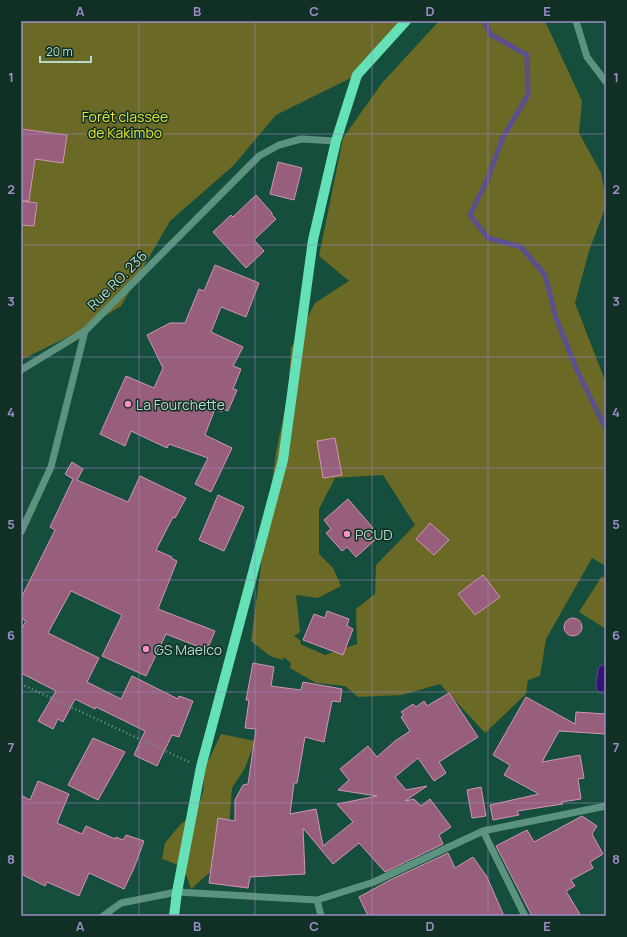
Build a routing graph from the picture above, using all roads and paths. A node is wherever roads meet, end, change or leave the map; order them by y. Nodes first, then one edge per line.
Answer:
1 (406, 21) edge
2 (576, 21) edge
3 (606, 82) edge
4 (336, 141) junction
5 (85, 331) junction
6 (21, 370) edge
7 (21, 532) edge
8 (21, 684) edge
9 (201, 767) junction
10 (606, 806) edge
11 (483, 831) junction
12 (177, 892) junction
13 (317, 900) junction
14 (103, 916) edge
15 (174, 916) edge
16 (321, 916) edge
17 (525, 916) edge

1 - 4 main road
2 - 3 street
4 - 5 street, Rue RO. 236
4 - 9 main road
5 - 6 street, Rue RO. 236
5 - 7 street
8 - 9 path
9 - 12 main road
10 - 11 street
11 - 13 street
11 - 17 street
12 - 13 street
12 - 14 street
12 - 15 main road
13 - 16 street

